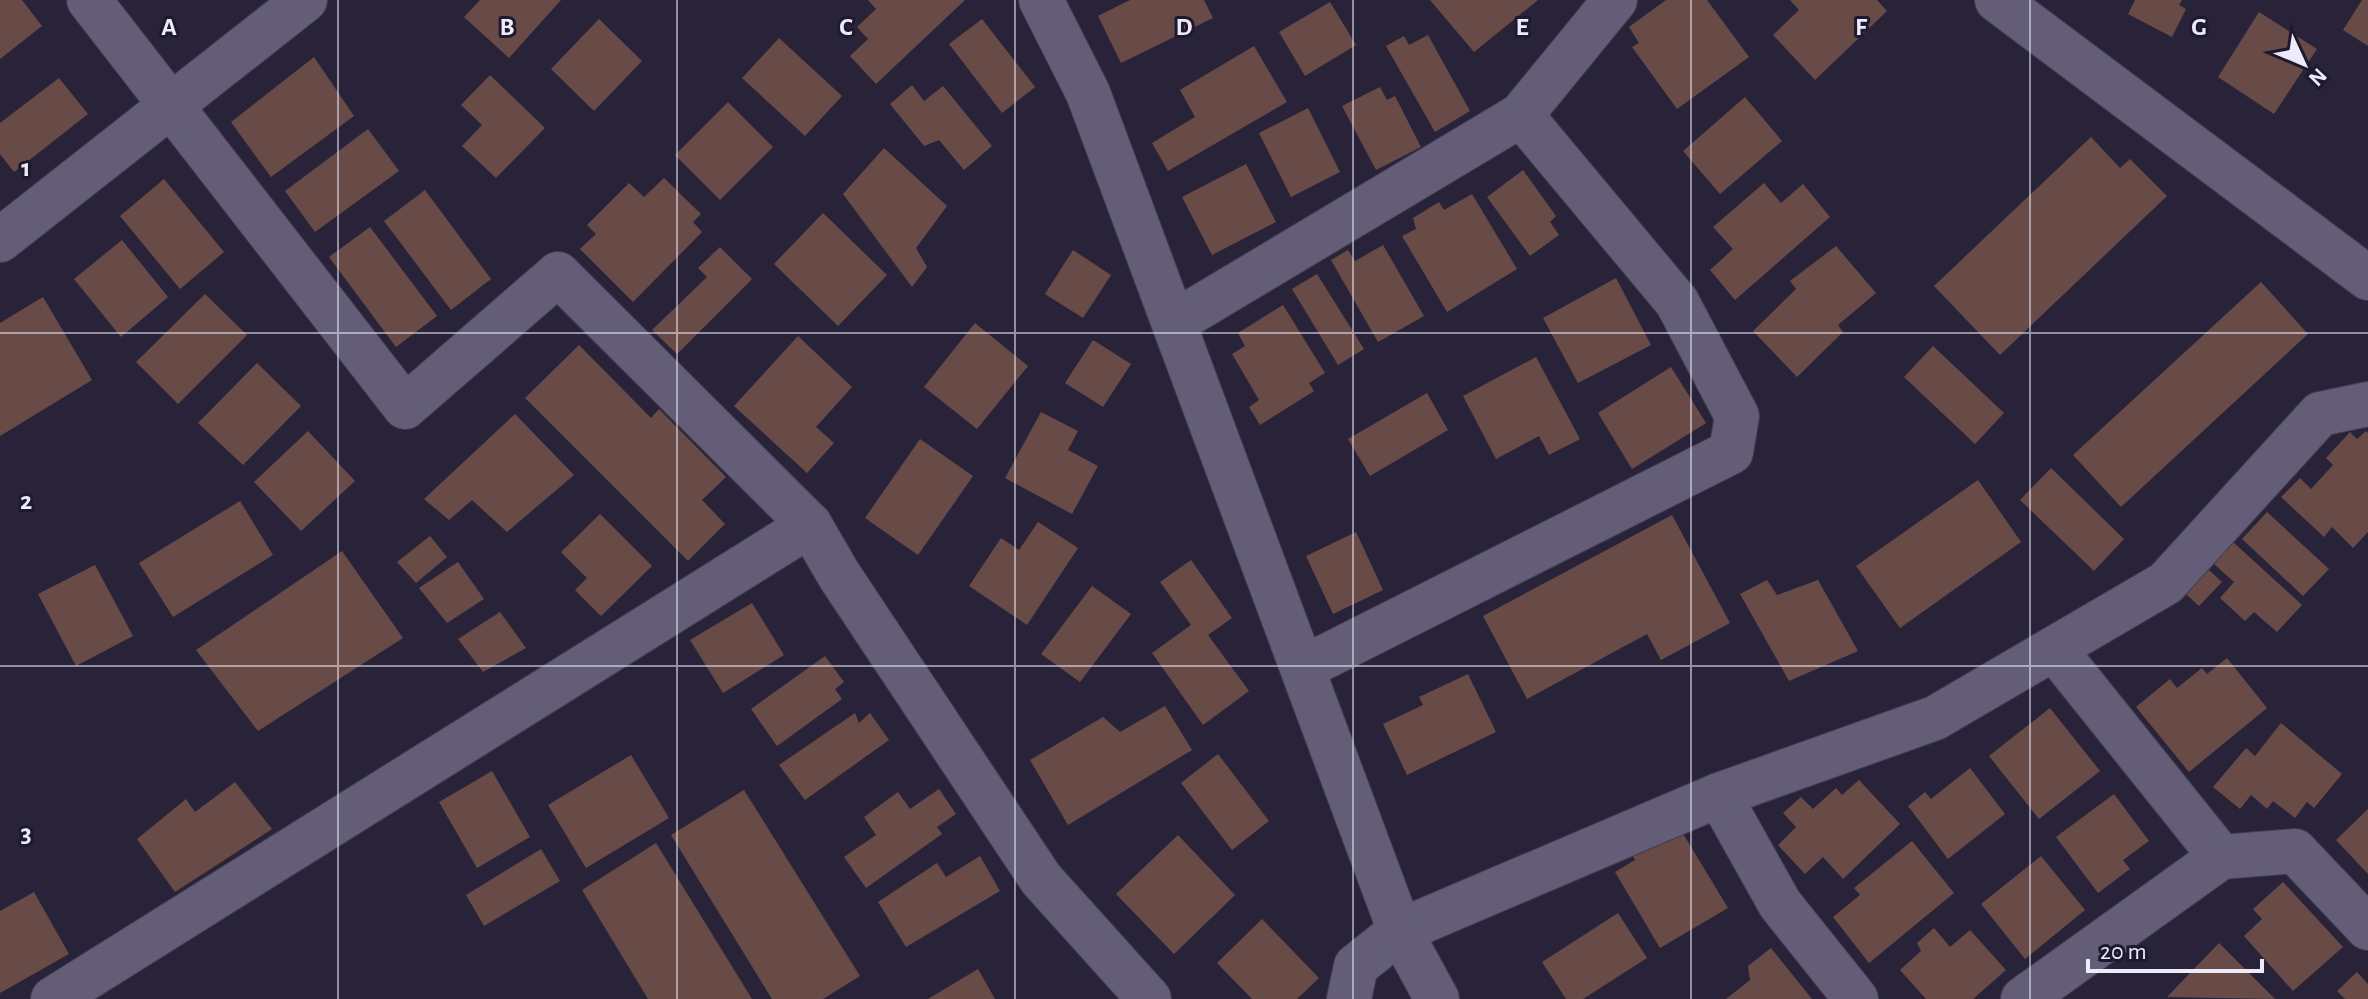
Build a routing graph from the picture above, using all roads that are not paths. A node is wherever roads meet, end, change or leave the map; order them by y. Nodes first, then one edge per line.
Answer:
1 (89, 0) edge
2 (305, 0) edge
3 (1041, 0) edge
4 (1615, 0) edge
5 (1997, 0) edge
6 (170, 106) junction
7 (1521, 115) junction
8 (0, 240) edge
9 (2368, 278) edge
10 (1175, 322) junction
11 (2368, 404) edge
12 (810, 525) junction
13 (2055, 650) junction
14 (1303, 668) junction
15 (1719, 795) junction
16 (2221, 857) junction
17 (2368, 928) edge
18 (1400, 931) junction
19 (53, 999) edge
20 (1149, 999) edge
21 (1349, 999) edge
22 (1437, 999) edge
23 (1856, 999) edge
24 (2023, 999) edge

1 - 6 street
2 - 6 street
3 - 10 street
4 - 7 street
5 - 9 street
6 - 8 street
6 - 12 street
7 - 10 street
7 - 14 street
10 - 14 street
11 - 13 street
12 - 19 street
12 - 20 street
13 - 15 street
13 - 16 street
14 - 18 street
15 - 18 street
15 - 23 street
16 - 17 street
16 - 24 street
18 - 21 street
18 - 22 street

